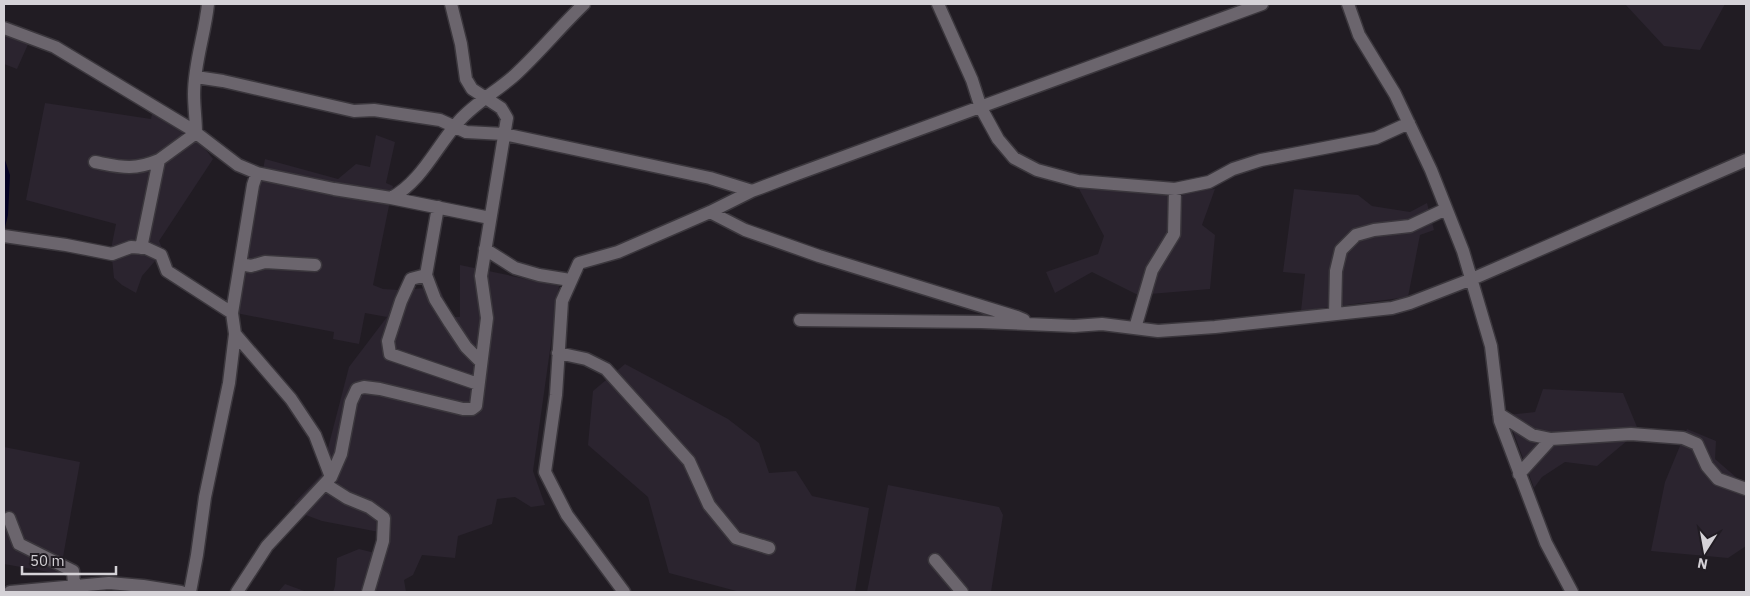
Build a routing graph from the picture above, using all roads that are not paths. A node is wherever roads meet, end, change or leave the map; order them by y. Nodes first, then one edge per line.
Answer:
1 (208, 4) edge
2 (451, 4) edge
3 (584, 4) edge
4 (938, 4) edge
5 (1262, 4) edge
6 (1348, 4) edge
7 (4, 28) edge
8 (196, 77) junction
9 (486, 97) junction
10 (980, 108) junction
11 (1409, 123) junction
12 (454, 128) junction
13 (196, 133) junction
14 (504, 134) junction
15 (159, 160) junction
16 (1746, 160) edge
17 (95, 162) dead end
18 (257, 172) junction
19 (1175, 189) junction
20 (752, 191) junction
21 (391, 198) junction
22 (438, 208) junction
23 (1446, 209) junction
24 (710, 212) junction
25 (490, 218) junction
26 (4, 236) edge
27 (141, 248) junction
28 (485, 249) junction
29 (240, 264) junction
30 (315, 265) dead end
31 (426, 275) junction
32 (1472, 279) junction
33 (570, 280) junction
34 (232, 313) junction
35 (1335, 314) junction
36 (800, 320) dead end
37 (1031, 324) junction
38 (1135, 328) junction
39 (235, 334) junction
40 (558, 353) junction
41 (481, 362) junction
42 (478, 384) junction
43 (1499, 414) junction
44 (1551, 439) junction
45 (1519, 474) junction
46 (328, 480) junction
47 (1746, 489) edge
48 (9, 518) dead end
49 (769, 548) dead end
50 (936, 560) dead end
51 (74, 589) edge
52 (1568, 589) edge
53 (10, 592) edge
54 (181, 592) edge
55 (190, 592) edge
56 (237, 592) edge
57 (368, 592) edge
58 (624, 592) edge
59 (962, 592) edge

1 - 8 lane
2 - 9 lane
3 - 9 lane
4 - 10 lane
5 - 10 lane
6 - 11 lane
7 - 13 lane
8 - 12 lane
8 - 13 lane
9 - 12 lane
9 - 14 lane
10 - 19 lane
10 - 20 lane
11 - 19 lane
11 - 23 lane
12 - 14 lane
12 - 21 lane
13 - 15 lane
13 - 18 lane
14 - 20 lane
14 - 25 lane
15 - 17 lane
15 - 27 lane
16 - 32 lane
18 - 21 lane
18 - 29 lane
19 - 38 lane
20 - 24 lane
21 - 22 lane
22 - 25 lane
22 - 31 lane
23 - 32 lane
23 - 35 lane
24 - 33 lane
24 - 37 lane
25 - 28 lane
26 - 27 lane
27 - 34 lane
28 - 33 lane
28 - 41 lane
29 - 30 lane
29 - 34 lane
31 - 41 lane
31 - 42 lane
32 - 35 lane
32 - 43 lane
33 - 40 lane
34 - 39 lane
35 - 38 lane
36 - 37 lane
37 - 38 lane
39 - 46 lane
39 - 55 lane
40 - 49 lane
40 - 58 lane
41 - 42 lane
42 - 46 lane
43 - 44 lane
43 - 45 lane
44 - 45 lane
44 - 47 lane
45 - 52 lane
46 - 56 lane
46 - 57 lane
48 - 51 lane
50 - 59 lane
51 - 53 lane
51 - 54 lane

